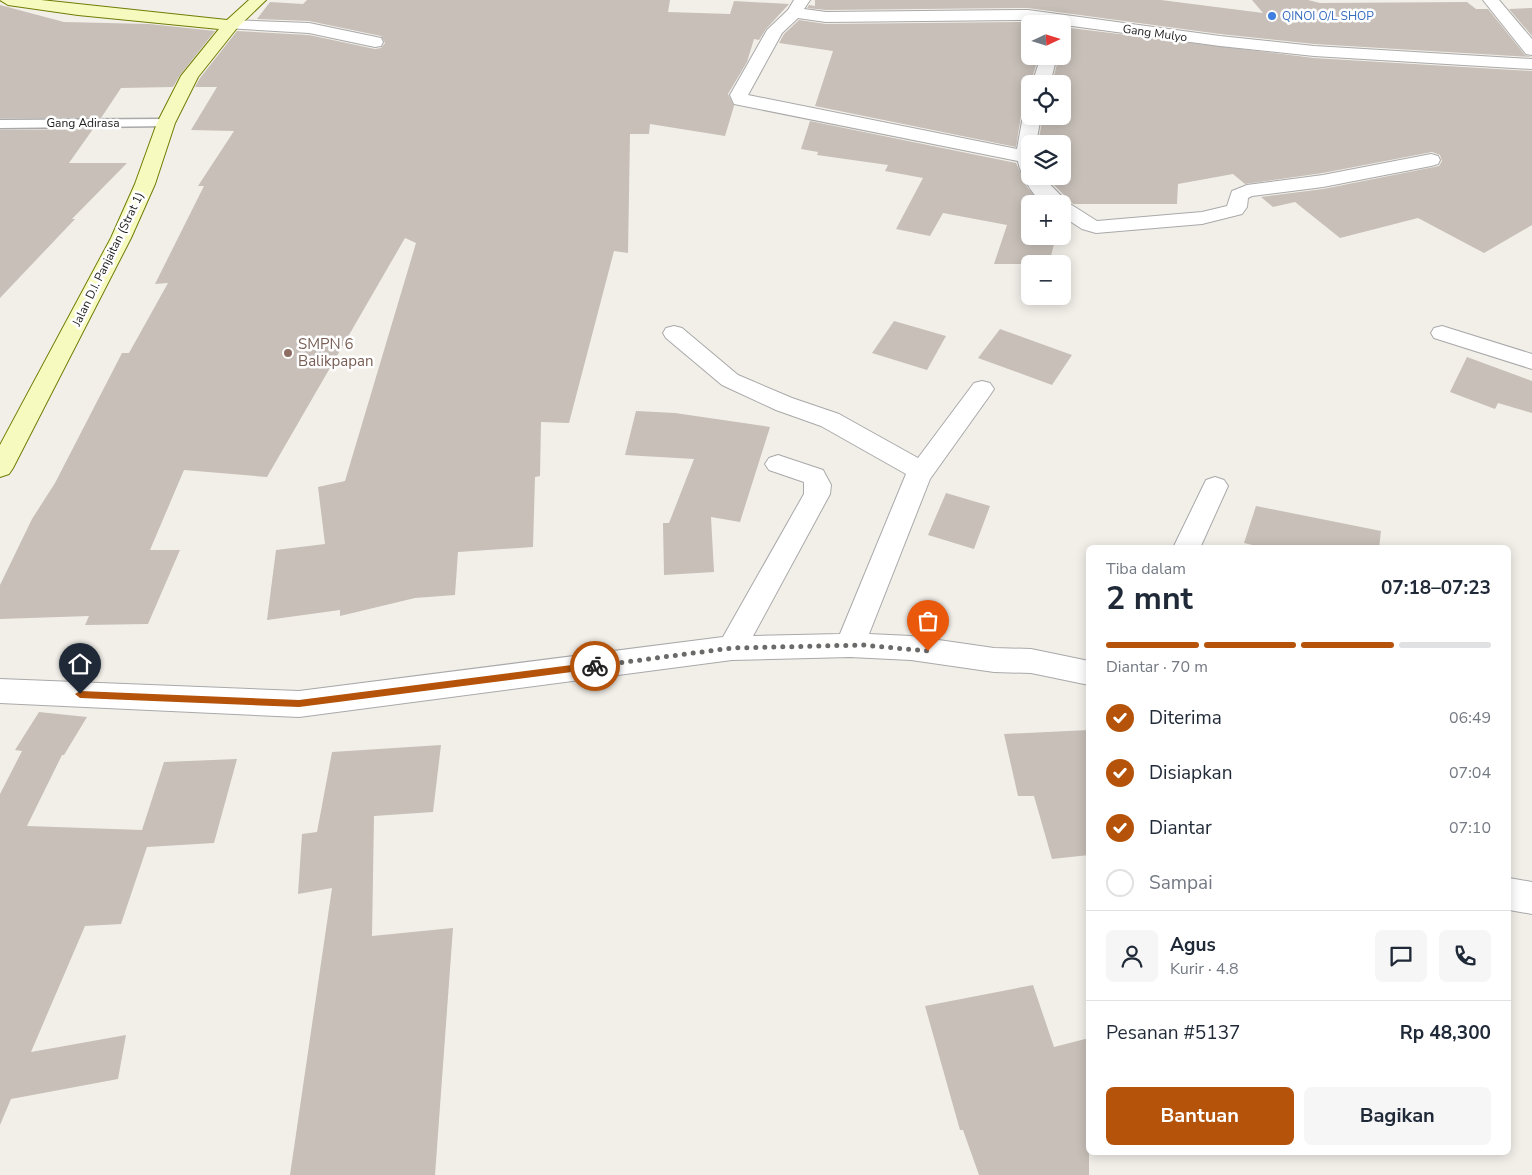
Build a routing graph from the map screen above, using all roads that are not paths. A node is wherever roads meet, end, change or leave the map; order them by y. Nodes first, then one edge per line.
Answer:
1 (8, 0) edge
2 (258, 0) edge
3 (1491, 0) edge
4 (798, 7) edge
5 (1021, 15) edge
6 (231, 25) junction
7 (1071, 27) edge
8 (375, 42) dead end
9 (1532, 50) edge
10 (1532, 64) edge
11 (166, 123) junction
12 (0, 124) edge
13 (1021, 156) edge
14 (1431, 160) dead end
15 (1037, 185) edge
16 (1046, 195) edge
17 (1071, 213) edge
18 (674, 333) dead end
19 (1442, 333) dead end
20 (1532, 362) edge
21 (982, 389) dead end
22 (778, 464) dead end
23 (0, 468) edge
24 (922, 472) junction
25 (1215, 486) dead end
26 (1187, 545) edge
27 (850, 645) junction
28 (732, 648) junction
29 (1086, 673) edge
30 (0, 691) edge
31 (1511, 894) edge
32 (1532, 898) edge

1 - 6 street
2 - 6 street, Jalan D.I. Panjaitan (Strat 1)
3 - 9 street
4 - 5 street, Gang Mulyo
4 - 13 street
6 - 8 street
6 - 11 street, Jalan D.I. Panjaitan (Strat 1)
7 - 10 street, Gang Mulyo
11 - 12 lane, Gang Adirasa
11 - 23 street, Jalan D.I. Panjaitan (Strat 1)
14 - 17 street
15 - 16 street
18 - 24 street
19 - 20 street
21 - 24 street
22 - 28 street
24 - 27 street
25 - 26 street
27 - 28 street
27 - 29 street
28 - 30 street
31 - 32 street

